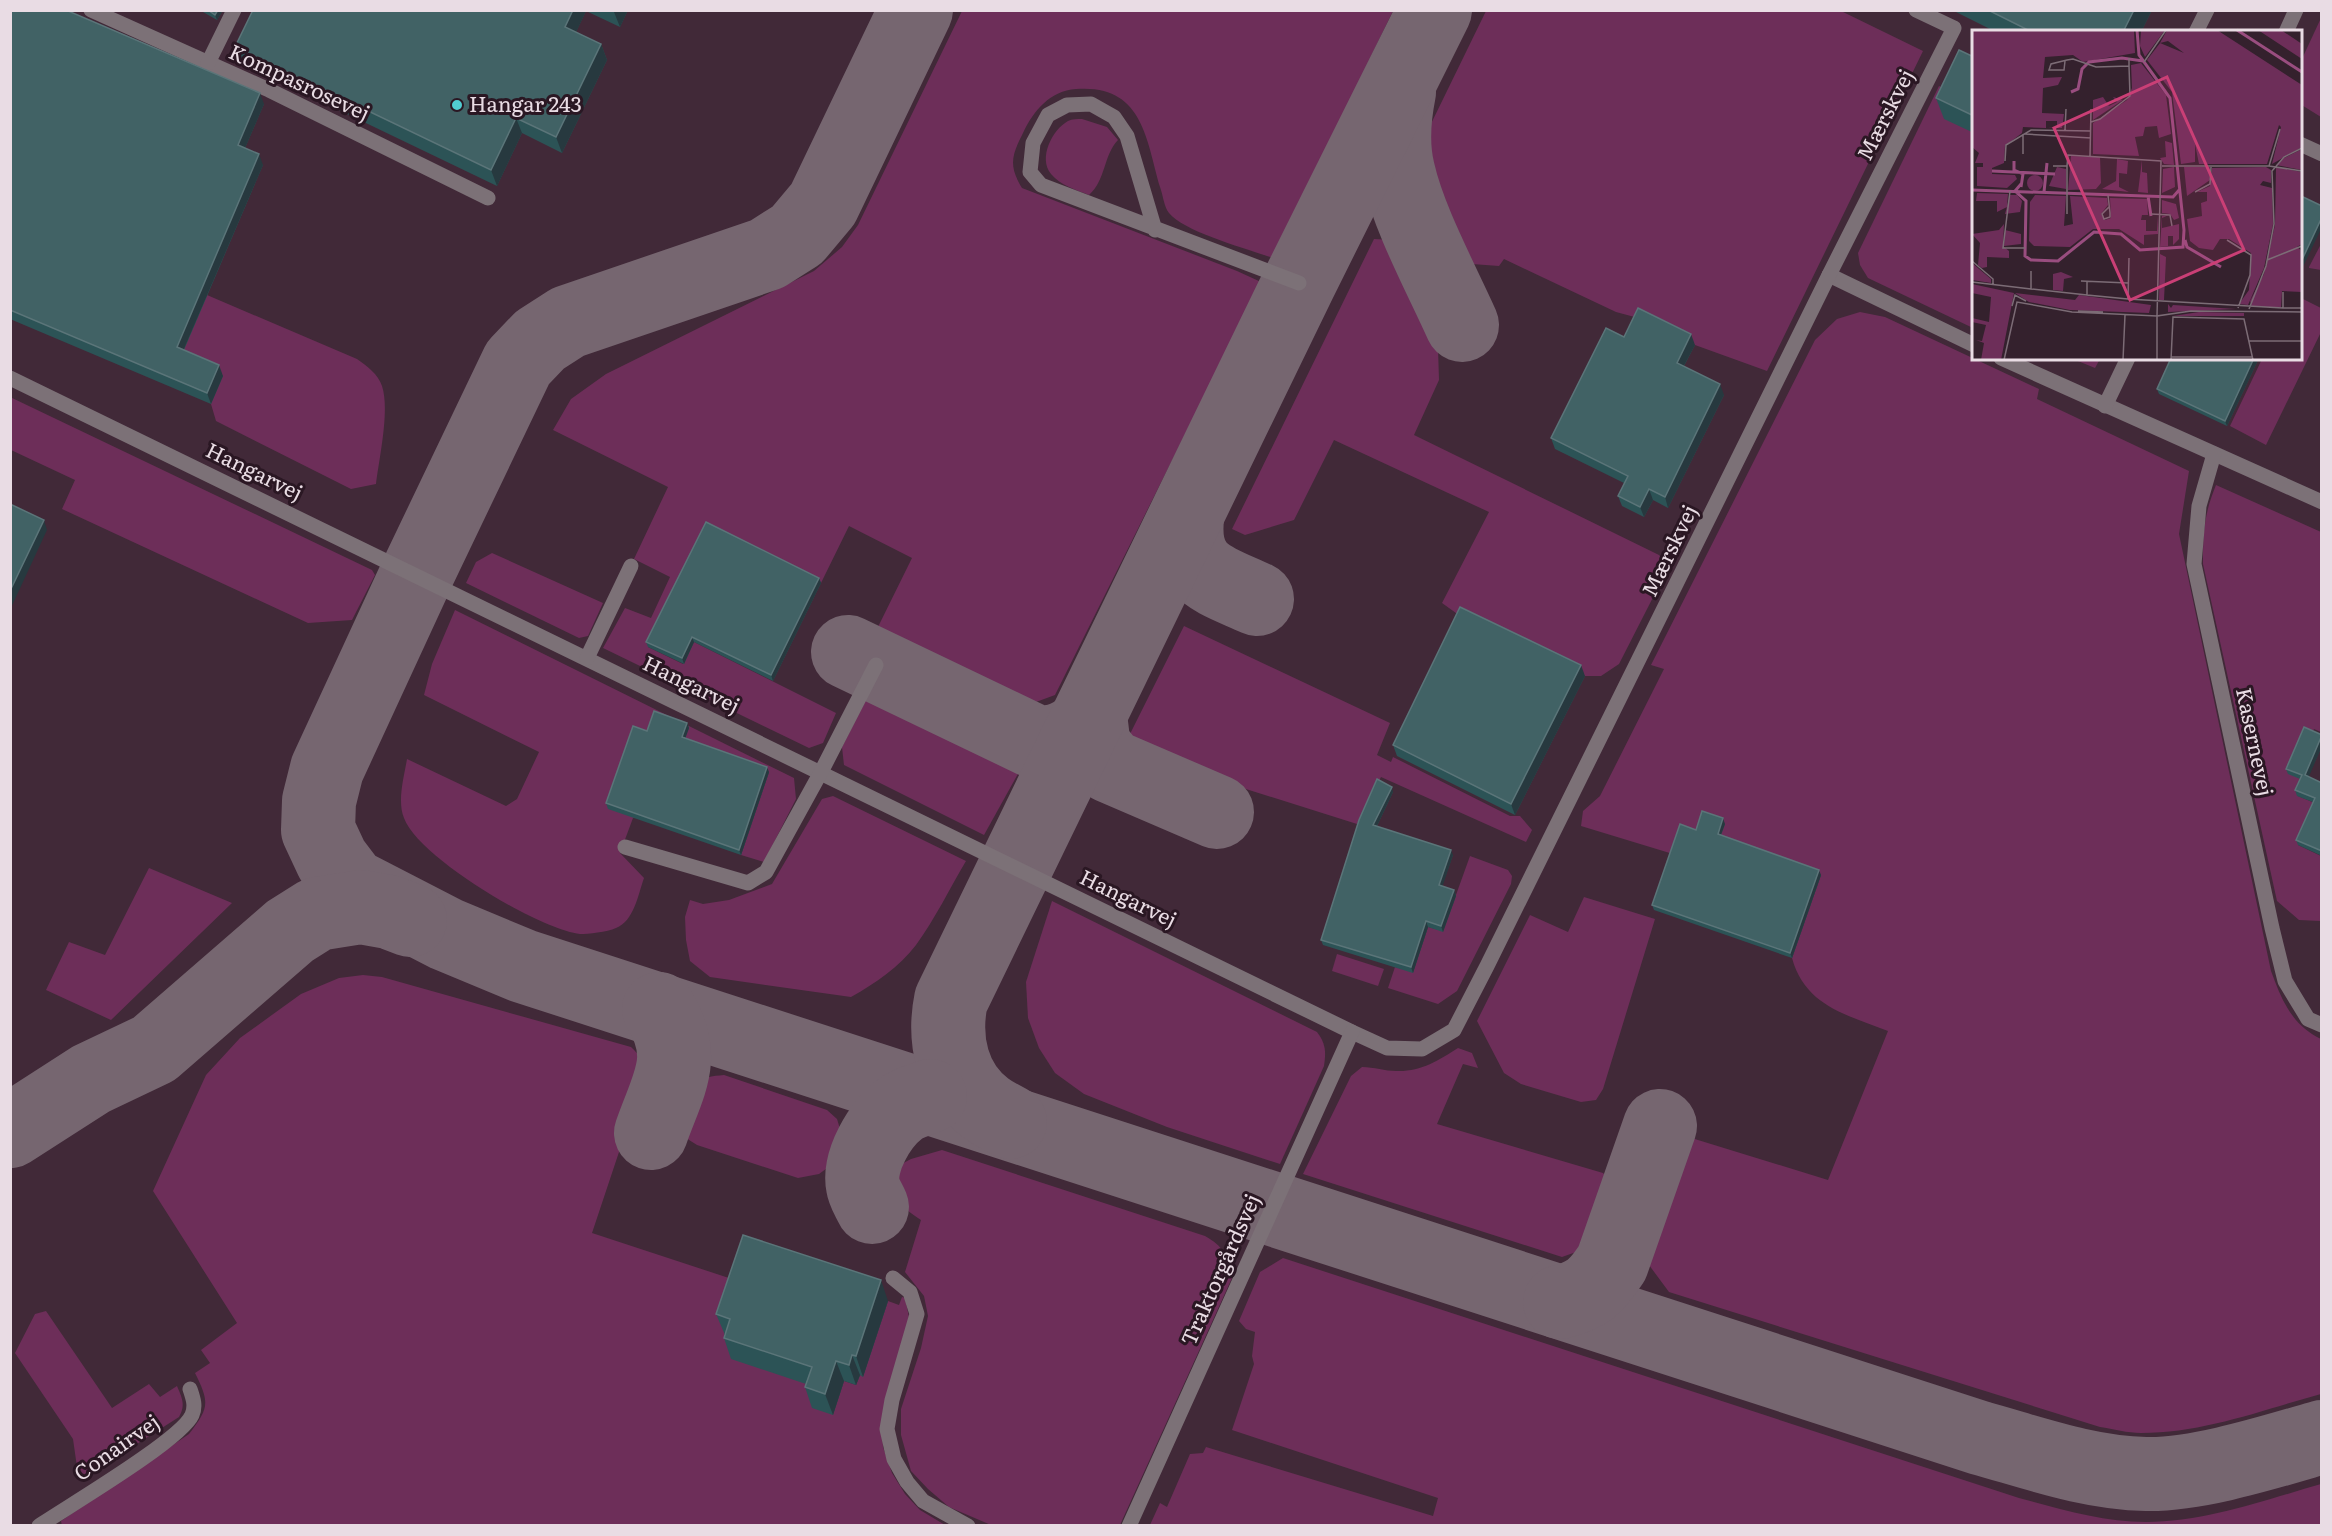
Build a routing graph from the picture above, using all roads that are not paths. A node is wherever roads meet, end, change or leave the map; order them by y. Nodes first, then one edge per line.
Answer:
1 (91, 10) edge
2 (234, 10) edge
3 (1916, 10) edge
4 (2206, 10) edge
5 (2296, 10) edge
6 (2197, 30) edge
7 (2287, 30) edge
8 (208, 63) junction
9 (2302, 144) edge
10 (2322, 154) edge
11 (488, 198) dead end
12 (1155, 230) junction
13 (1829, 275) junction
14 (1299, 283) dead end
15 (1972, 344) edge
16 (2010, 360) edge
17 (2127, 360) edge
18 (2027, 364) edge
19 (10, 378) edge
20 (2105, 406) junction
21 (2214, 454) junction
22 (2322, 502) edge
23 (631, 566) dead end
24 (587, 658) junction
25 (876, 665) dead end
26 (821, 772) junction
27 (625, 846) dead end
28 (2322, 1025) edge
29 (1352, 1032) junction
30 (893, 1278) dead end
31 (190, 1389) dead end
32 (39, 1526) edge
33 (968, 1526) edge
34 (1129, 1526) edge

1 - 8 lane, Kompasrosevej
2 - 8 lane
3 - 13 lane, Mærskvej
4 - 6 lane
5 - 7 lane
8 - 11 lane, Kompasrosevej
9 - 10 lane
12 - 12 lane
12 - 14 lane
13 - 15 lane
13 - 29 lane, Mærskvej
16 - 18 lane
17 - 20 lane
18 - 20 lane
19 - 24 lane, Hangarvej
20 - 21 lane
21 - 22 lane
21 - 28 lane, Kasernevej
23 - 24 lane
24 - 26 lane, Hangarvej
25 - 26 lane
26 - 27 lane
26 - 29 lane, Hangarvej
29 - 34 lane, Traktorgårdsvej
30 - 33 lane
31 - 32 lane, Conairvej

